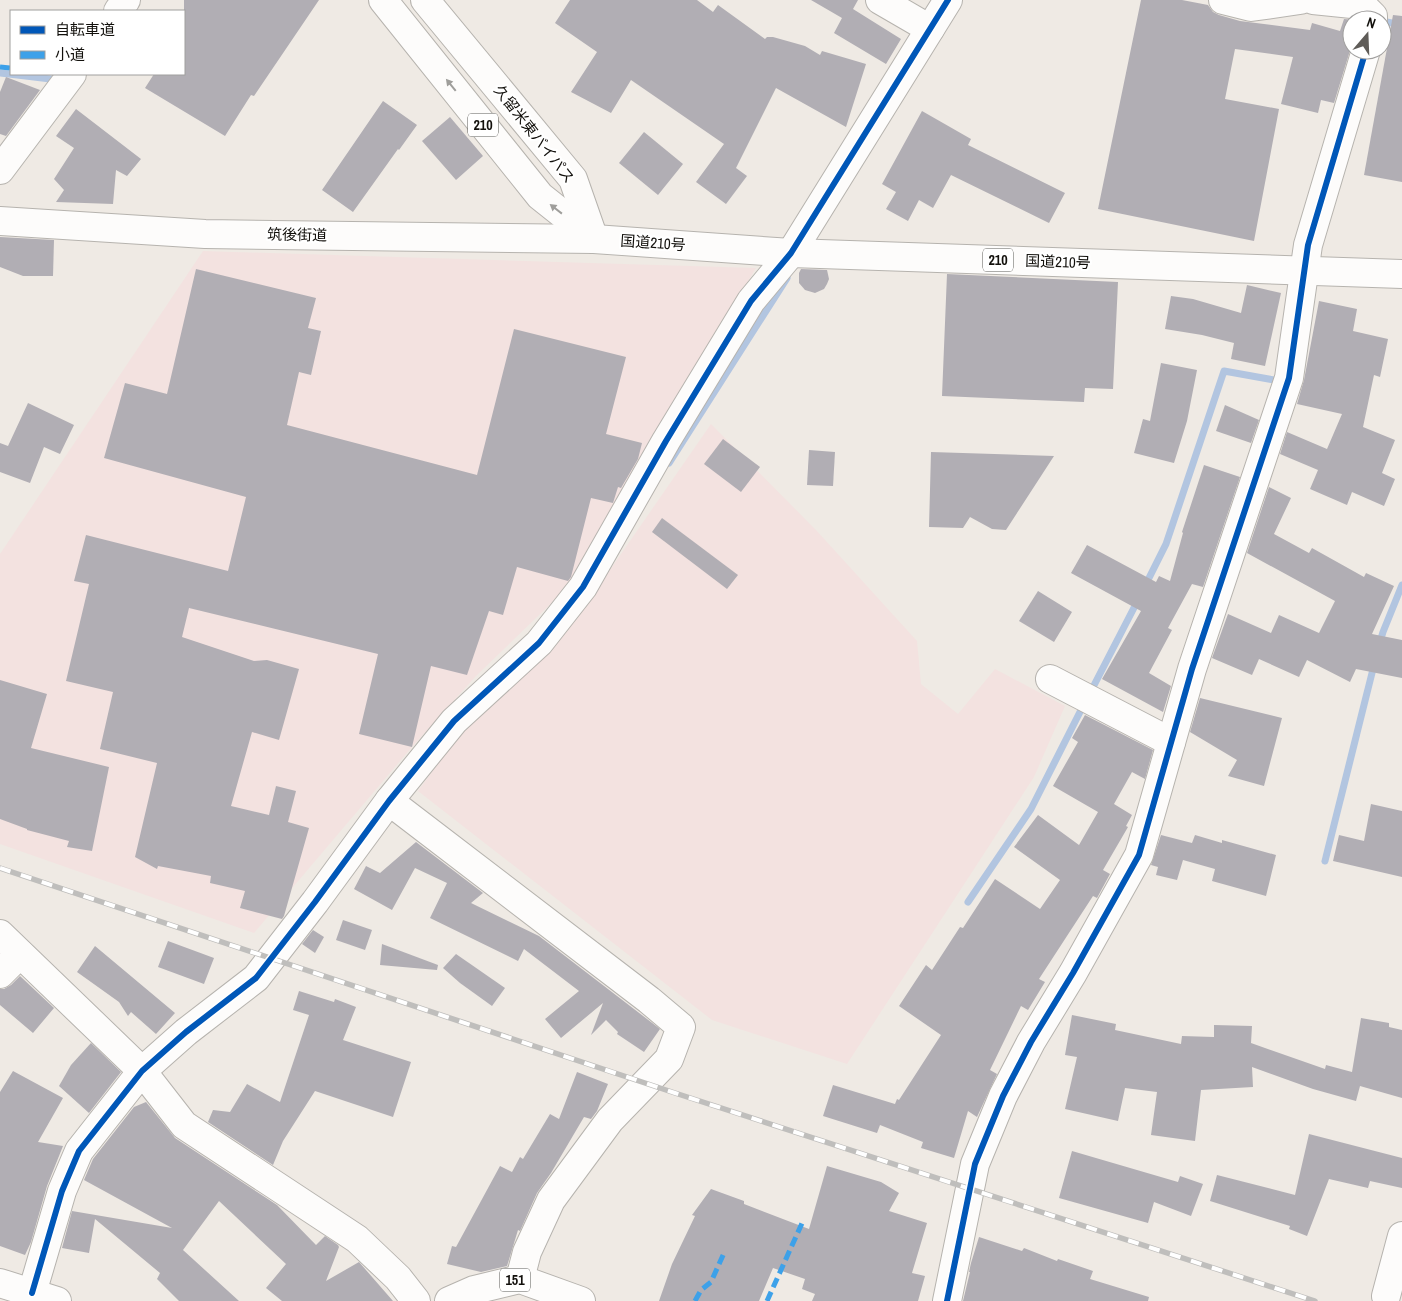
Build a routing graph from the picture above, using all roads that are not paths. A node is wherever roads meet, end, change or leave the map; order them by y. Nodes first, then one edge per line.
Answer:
1 (383, 0) edge
2 (424, 0) edge
3 (880, 0) edge
4 (948, 0) edge
5 (1223, 0) edge
6 (1300, 0) edge
7 (1313, 0) edge
8 (1367, 10) edge
9 (930, 29) junction
10 (1363, 60) edge
11 (71, 75) edge
12 (0, 170) edge
13 (0, 221) edge
14 (594, 239) junction
15 (791, 253) junction
16 (1305, 270) junction
17 (1402, 274) edge
18 (1050, 679) dead end
19 (1171, 742) junction
20 (389, 802) junction
21 (0, 934) edge
22 (20, 954) junction
23 (0, 974) edge
24 (142, 1071) junction
25 (1402, 1236) edge
26 (520, 1279) junction
27 (0, 1282) edge
28 (32, 1293) junction
29 (1386, 1296) dead end
30 (57, 1301) edge
31 (416, 1301) edge
32 (448, 1301) edge
33 (581, 1301) edge
34 (948, 1301) edge

14 -> 1 main road, 久留米東バイパス / 210
2 - 14 main road, 久留米東バイパス / 210
3 - 9 main road
4 - 9 main road
5 - 6 main road
7 - 8 main road
9 - 15 main road
10 - 16 main road
11 - 12 main road
13 - 14 main road, 筑後街道
14 - 15 main road, 国道210号 / 210
15 - 16 main road, 国道210号 / 210
15 - 20 main road
16 - 17 main road, 国道210号 / 210
16 - 19 main road
18 - 19 main road
19 - 34 main road
20 - 24 main road
20 - 26 main road
21 - 22 main road
22 - 23 main road
22 - 24 main road
24 - 28 main road
24 - 31 main road
25 - 29 main road
26 - 32 main road, 151
26 - 33 main road, 151
27 - 28 main road
28 - 30 main road

